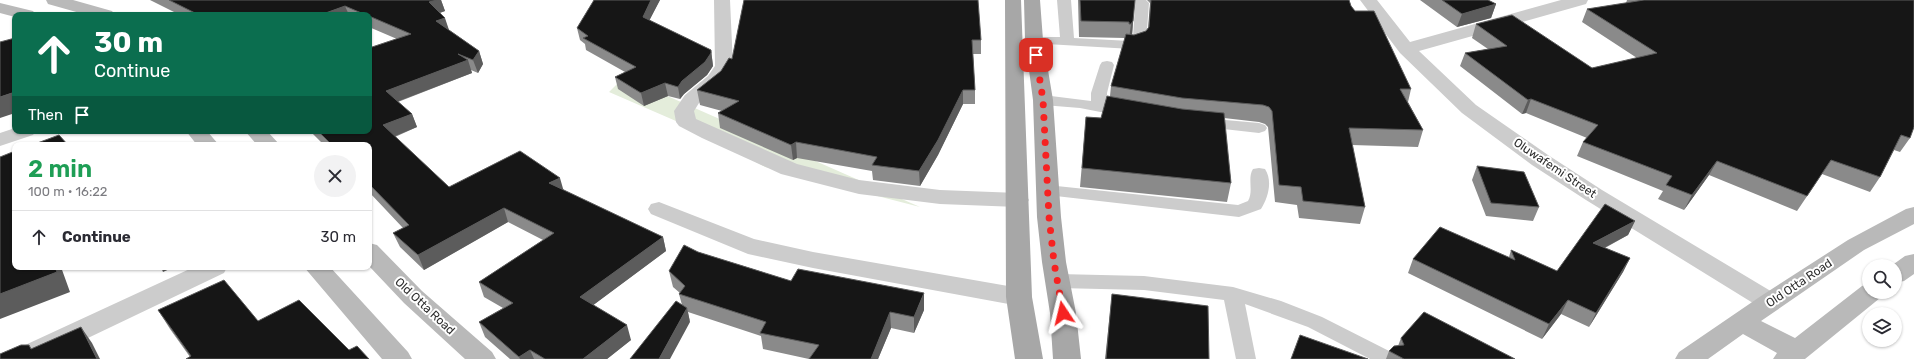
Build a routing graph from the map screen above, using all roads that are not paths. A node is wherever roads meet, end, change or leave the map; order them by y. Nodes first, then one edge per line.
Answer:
1 (54, 0) edge
2 (722, 0) edge
3 (1013, 0) edge
4 (1032, 0) edge
5 (1064, 0) edge
6 (1137, 0) edge
7 (1368, 0) edge
8 (1580, 0) edge
9 (0, 8) edge
10 (16, 12) edge
11 (96, 12) edge
12 (1034, 40) junction
13 (1067, 41) junction
14 (1406, 49) junction
15 (1108, 65) dead end
16 (1043, 100) junction
17 (1099, 107) junction
18 (1143, 115) edge
19 (1187, 121) edge
20 (1259, 128) dead end
21 (17, 134) edge
22 (199, 134) edge
23 (258, 134) edge
24 (0, 140) edge
25 (205, 142) edge
26 (266, 142) edge
27 (1259, 173) dead end
28 (1047, 190) junction
29 (659, 209) dead end
30 (1017, 210) junction
31 (1914, 214) edge
32 (372, 254) edge
33 (1914, 262) edge
34 (209, 270) edge
35 (319, 270) edge
36 (1902, 270) edge
37 (1056, 271) junction
38 (1233, 294) junction
39 (1019, 297) junction
40 (1862, 299) edge
41 (1770, 302) junction
42 (1741, 322) junction
43 (1792, 355) edge
44 (20, 359) edge
45 (398, 359) edge
46 (482, 359) edge
47 (1028, 359) edge
48 (1067, 359) edge
49 (1246, 359) edge
50 (1388, 359) edge
51 (1690, 359) edge

1 - 11 main road
2 - 30 street
3 - 30 main road
4 - 12 main road
5 - 13 lane
6 - 13 lane
7 - 14 street, Oluwafemi Street
8 - 14 street
9 - 10 main road
12 - 13 lane
12 - 16 main road
14 - 41 street, Oluwafemi Street
15 - 17 lane
16 - 17 lane
16 - 28 main road
17 - 18 lane
19 - 20 lane
21 - 24 street
22 - 25 main road
23 - 26 main road
27 - 28 lane
28 - 37 main road
29 - 39 street
30 - 39 main road
31 - 41 main road, Old Otta Road
32 - 46 main road, Old Otta Road
33 - 36 main road
34 - 44 street
35 - 45 main road
37 - 38 lane
37 - 48 main road
38 - 49 lane
38 - 50 lane
39 - 47 main road
40 - 43 main road
41 - 42 main road, Old Otta Road
42 - 43 main road
42 - 51 main road, Old Otta Road

